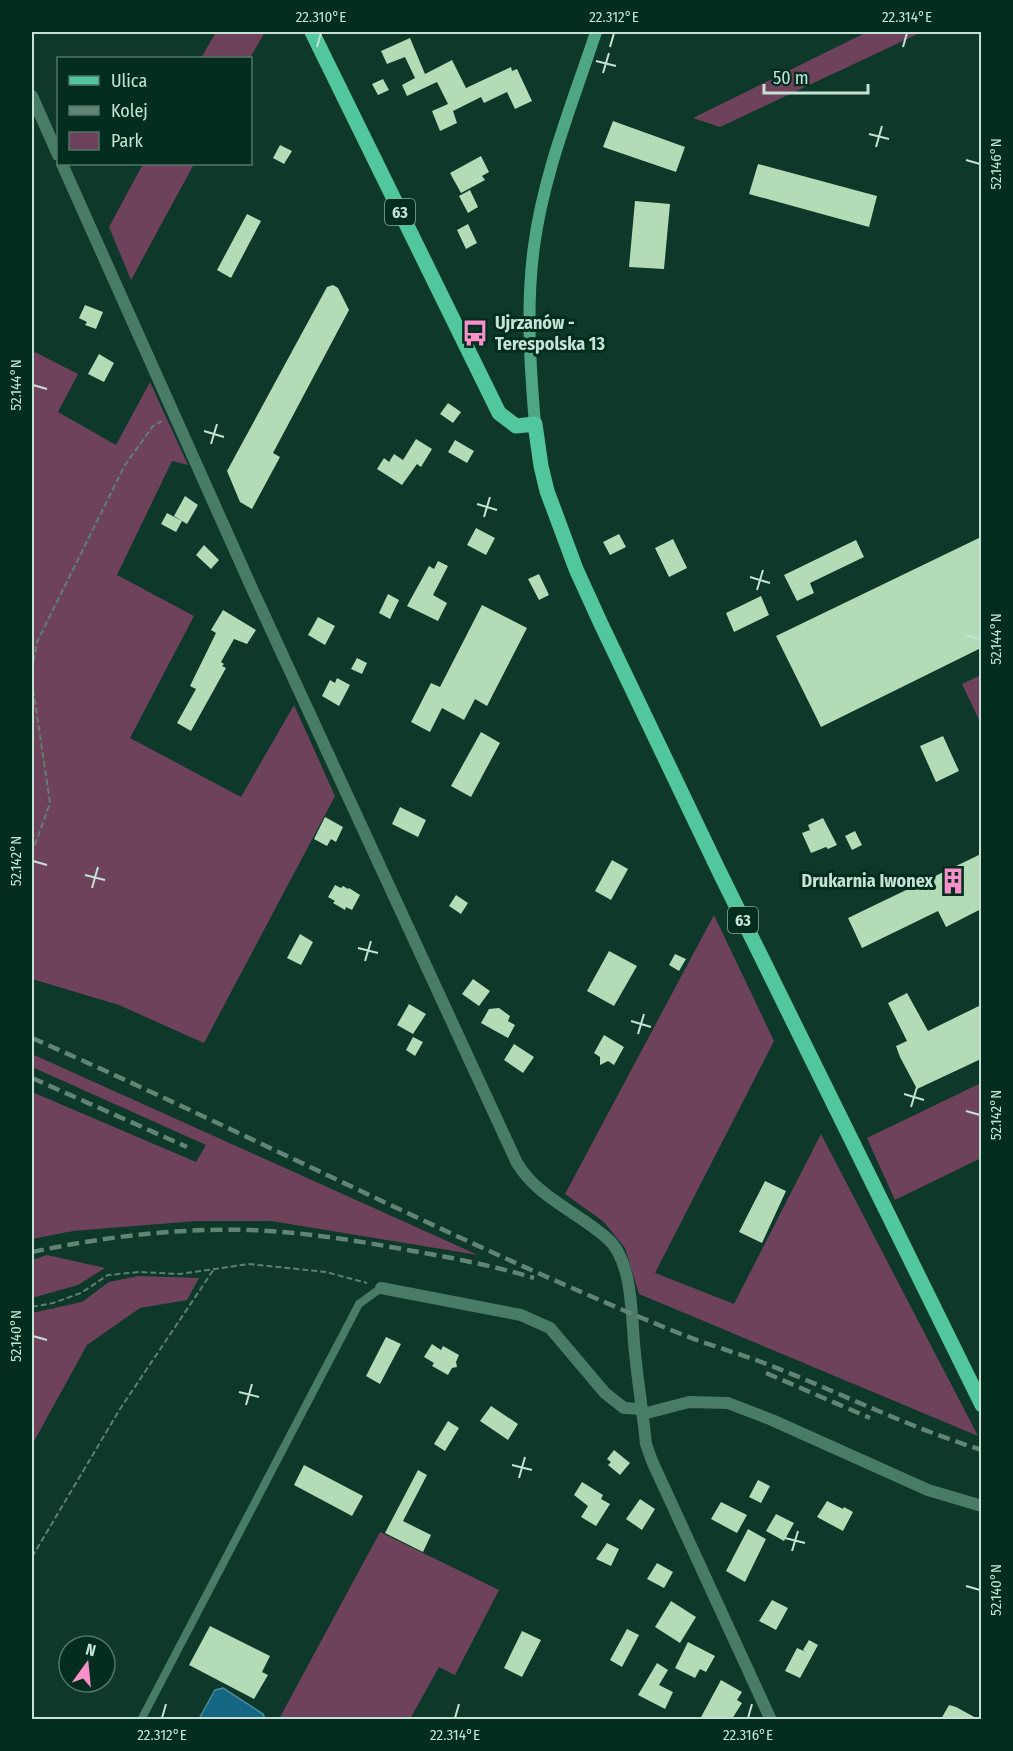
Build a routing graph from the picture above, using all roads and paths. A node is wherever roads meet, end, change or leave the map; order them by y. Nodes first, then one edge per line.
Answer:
1 (312, 32) edge
2 (596, 32) edge
3 (32, 96) edge
4 (57, 153) edge
5 (62, 165) edge
6 (175, 414) junction
7 (535, 424) junction
8 (32, 670) edge
9 (32, 681) edge
10 (32, 853) edge
11 (214, 1269) junction
12 (381, 1288) junction
13 (32, 1307) edge
14 (981, 1405) edge
15 (642, 1411) junction
16 (981, 1506) edge
17 (32, 1557) edge
18 (141, 1719) edge
19 (771, 1719) edge

1 - 7 main road, 63
2 - 7 street
3 - 4 street
5 - 6 street
6 - 8 path
6 - 15 street
7 - 14 main road, 63
9 - 10 path
11 - 12 path
11 - 13 path
11 - 17 path
12 - 15 street
12 - 18 lane
15 - 16 street
15 - 19 street

